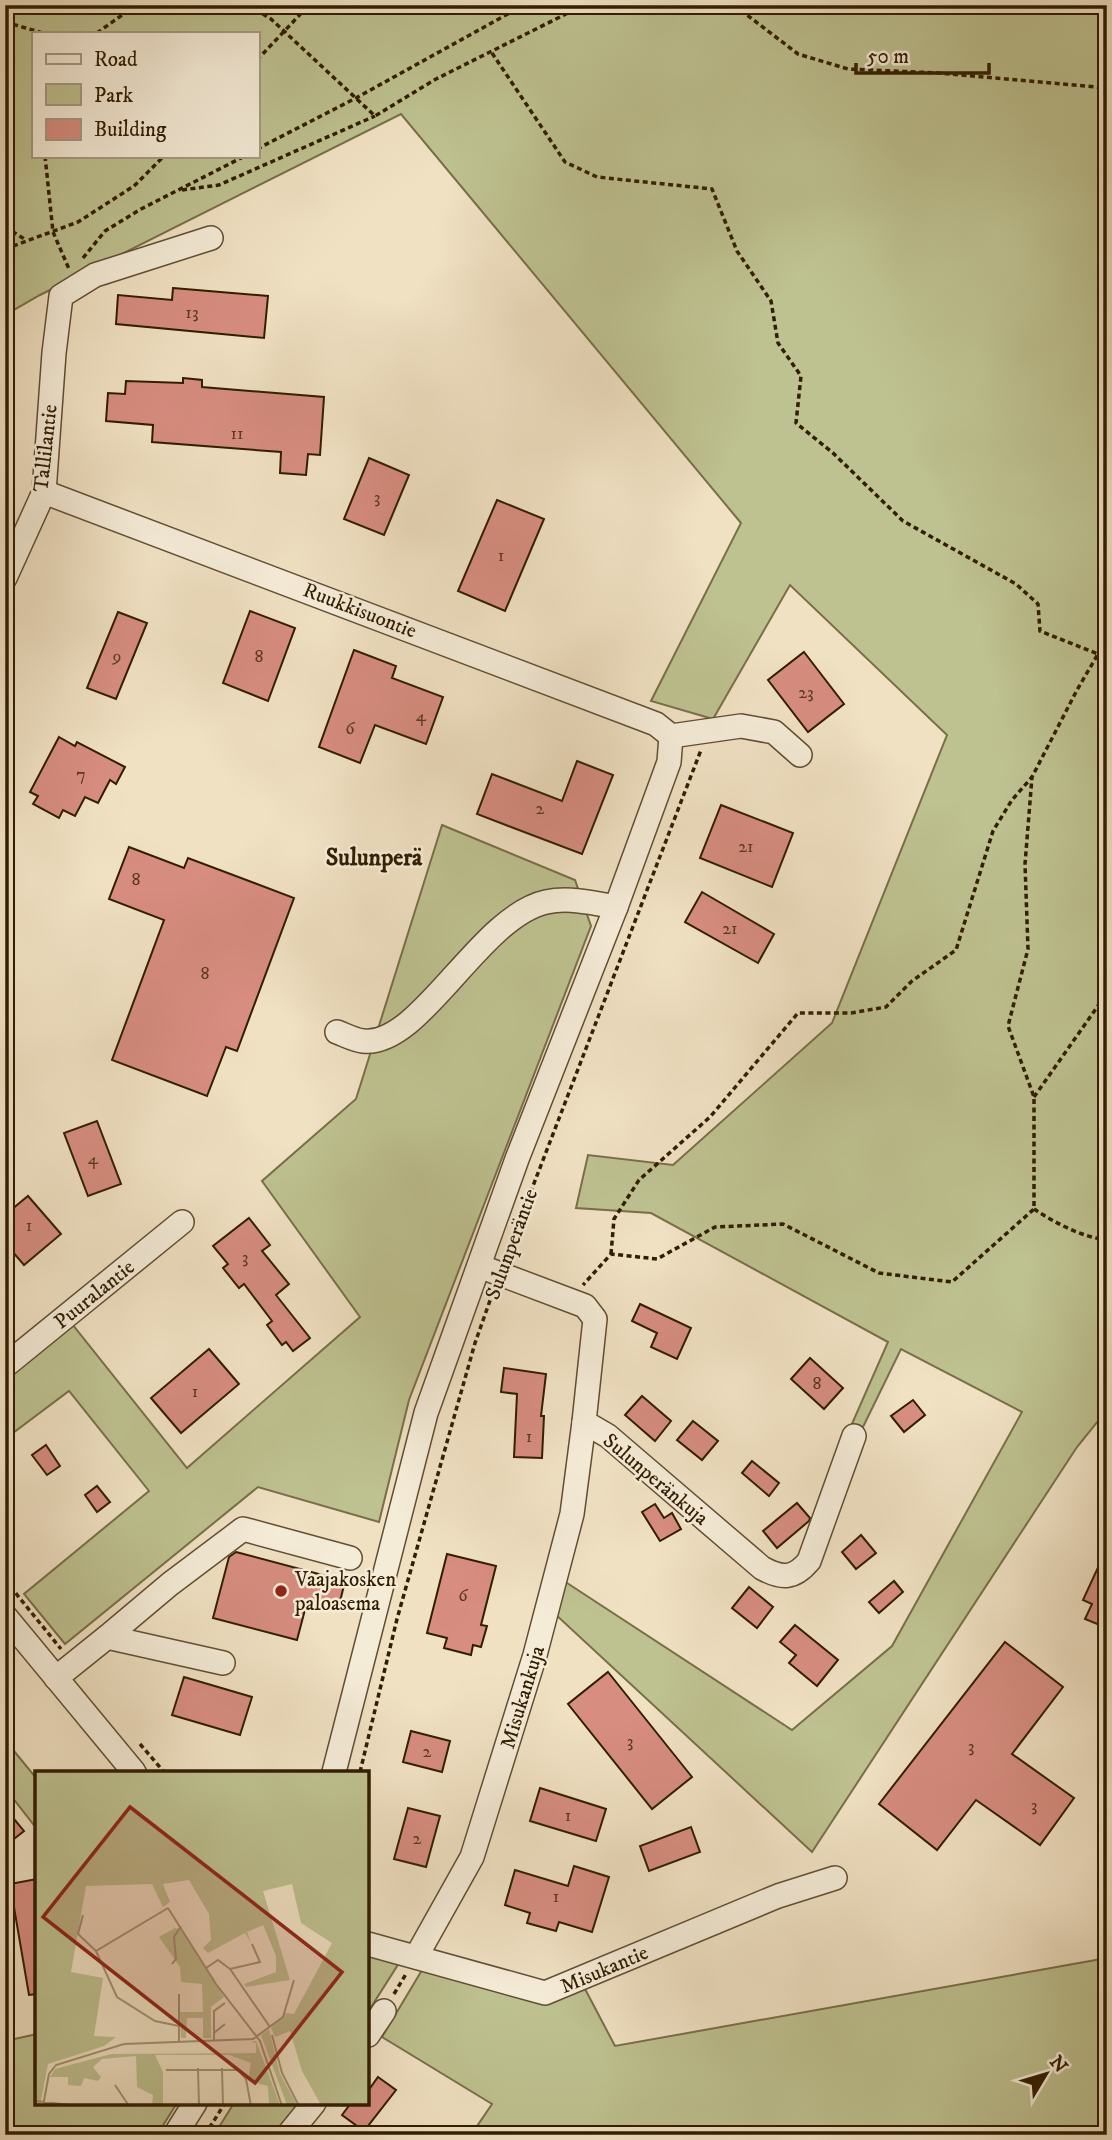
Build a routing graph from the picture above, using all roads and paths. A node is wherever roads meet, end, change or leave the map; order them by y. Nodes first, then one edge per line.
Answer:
1 (136, 5) edge
2 (248, 5) edge
3 (309, 5) edge
4 (524, 5) edge
5 (584, 5) edge
6 (734, 5) edge
7 (5, 22) edge
8 (284, 31) junction
9 (40, 32) edge
10 (98, 32) edge
11 (492, 52) junction
12 (259, 58) edge
13 (1107, 91) edge
14 (356, 98) junction
15 (375, 116) junction
16 (259, 148) edge
17 (45, 158) edge
18 (162, 158) edge
19 (241, 158) edge
20 (178, 191) junction
21 (5, 227) edge
22 (53, 232) junction
23 (211, 238) dead end
24 (26, 240) junction
25 (5, 249) edge
26 (44, 492) junction
27 (5, 578) edge
28 (1107, 643) edge
29 (1098, 654) junction
30 (709, 730) junction
31 (671, 736) junction
32 (800, 755) dead end
33 (1032, 777) junction
34 (616, 907) junction
35 (1107, 993) edge
36 (337, 1032) dead end
37 (1034, 1097) junction
38 (1034, 1209) junction
39 (183, 1222) dead end
40 (1107, 1240) edge
41 (611, 1254) junction
42 (489, 1270) junction
43 (569, 1300) junction
44 (5, 1366) edge
45 (584, 1422) junction
46 (854, 1436) dead end
47 (350, 1558) dead end
48 (5, 1616) edge
49 (107, 1637) junction
50 (223, 1663) dead end
51 (56, 1678) junction
52 (132, 1771) edge
53 (335, 1771) edge
54 (360, 1771) edge
55 (835, 1878) dead end
56 (369, 1944) edge
57 (416, 1957) junction
58 (384, 2011) joint
59 (369, 2034) edge
60 (194, 2105) edge
61 (224, 2105) edge
62 (312, 2105) edge
63 (175, 2135) edge
64 (205, 2135) edge
65 (288, 2135) edge

1 - 10 path
2 - 8 path
3 - 8 path
4 - 14 path
5 - 11 path
6 - 13 path
7 - 9 path
8 - 12 path
8 - 14 path
11 - 15 path
11 - 29 path
14 - 15 path
14 - 16 path
15 - 20 path
17 - 22 path
18 - 22 path
19 - 20 path
20 - 22 path
21 - 24 path
22 - 24 path
23 - 26 street, Tallilantie
24 - 25 path
26 - 27 street, Tallilantie
26 - 31 street, Ruukkisuontie
28 - 29 path
29 - 33 path
30 - 31 street
30 - 32 street
30 - 42 path, Sulunperäntie
31 - 34 street, Sulunperäntie
33 - 37 path
33 - 41 path
34 - 36 street
34 - 42 street, Sulunperäntie
35 - 37 path
37 - 38 path
38 - 40 path
38 - 41 path
39 - 44 street, Puuralantie
41 - 43 path
42 - 43 street, Sulunperänkuja
42 - 53 street, Sulunperäntie
42 - 54 path, Sulunperäntie
43 - 45 street, Sulunperänkuja
45 - 46 street, Sulunperänkuja
45 - 57 street, Misukankuja
47 - 49 street
48 - 51 street
49 - 50 street
49 - 51 street
51 - 52 street
55 - 57 street, Misukantie
56 - 57 street, Misukantie
57 - 58 path
58 - 59 street
60 - 63 street
61 - 64 path
62 - 65 street

